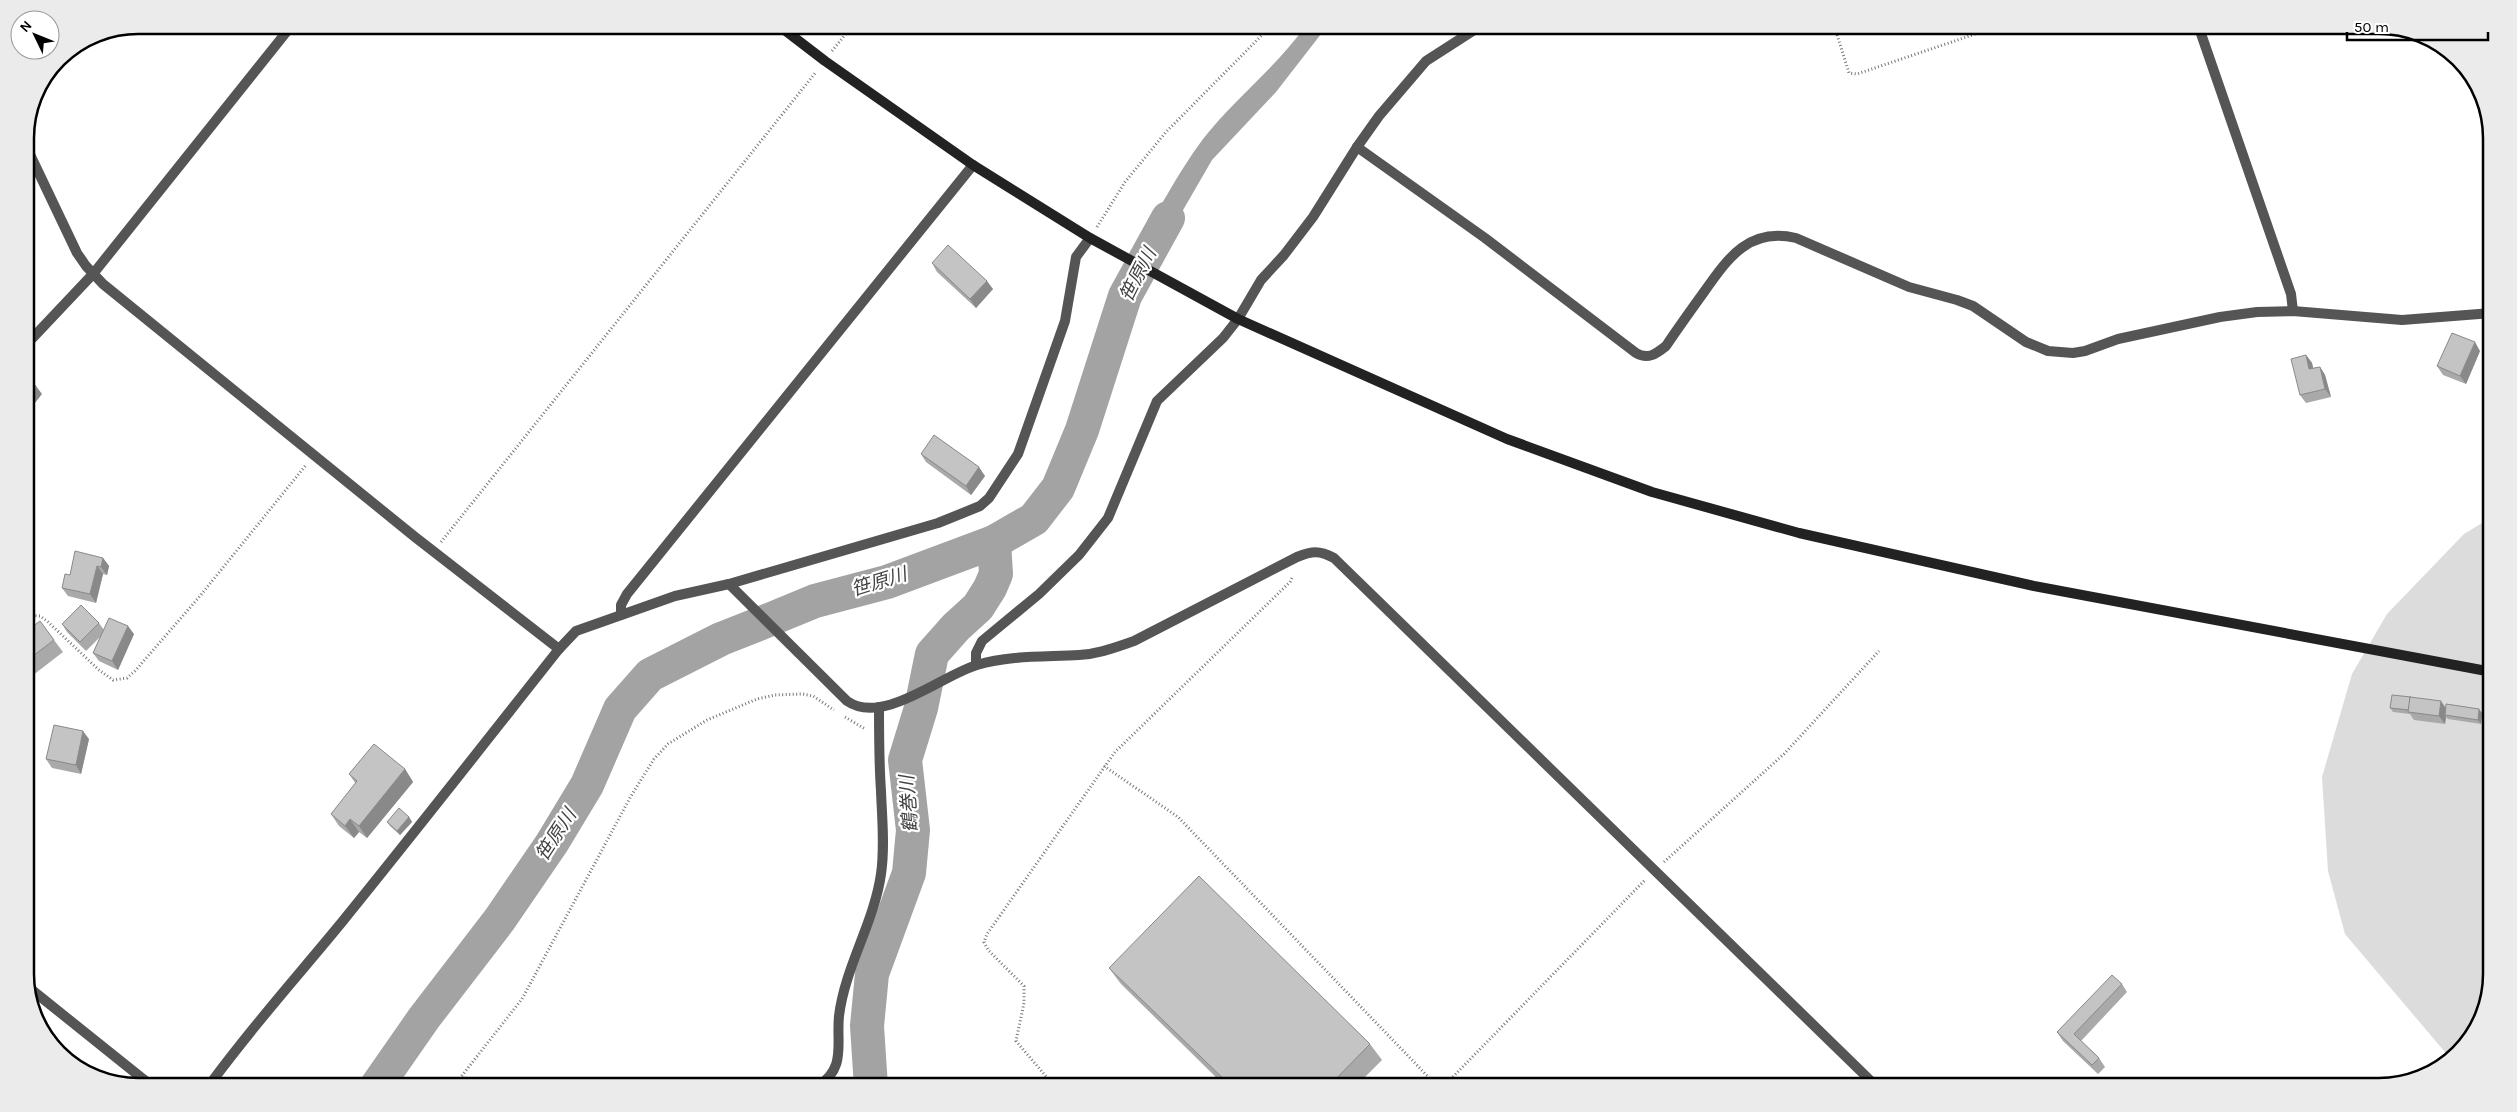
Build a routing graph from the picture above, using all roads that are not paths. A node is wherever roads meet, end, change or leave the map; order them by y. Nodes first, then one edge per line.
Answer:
1 (285, 34) edge
2 (790, 34) edge
3 (1468, 34) edge
4 (2201, 34) edge
5 (1357, 147) junction
6 (34, 163) edge
7 (973, 165) junction
8 (1090, 238) junction
9 (93, 274) junction
10 (2293, 311) junction
11 (2483, 314) edge
12 (1238, 319) junction
13 (34, 336) edge
14 (729, 584) junction
15 (621, 615) junction
16 (559, 649) junction
17 (976, 665) junction
18 (2483, 670) edge
19 (882, 707) junction
20 (36, 993) edge
21 (142, 1078) edge
22 (215, 1078) edge
23 (827, 1078) edge
24 (1868, 1078) edge

1 - 9 street
2 - 7 street
3 - 5 street
4 - 10 street
5 - 10 street
5 - 12 street
6 - 9 street
7 - 8 street
7 - 15 street
8 - 12 street
8 - 14 street
9 - 13 street
9 - 16 street
10 - 11 street
12 - 17 street
12 - 18 street
14 - 15 street
14 - 19 street
15 - 16 street
16 - 22 street
17 - 19 street
17 - 24 street
19 - 23 street
20 - 21 street

